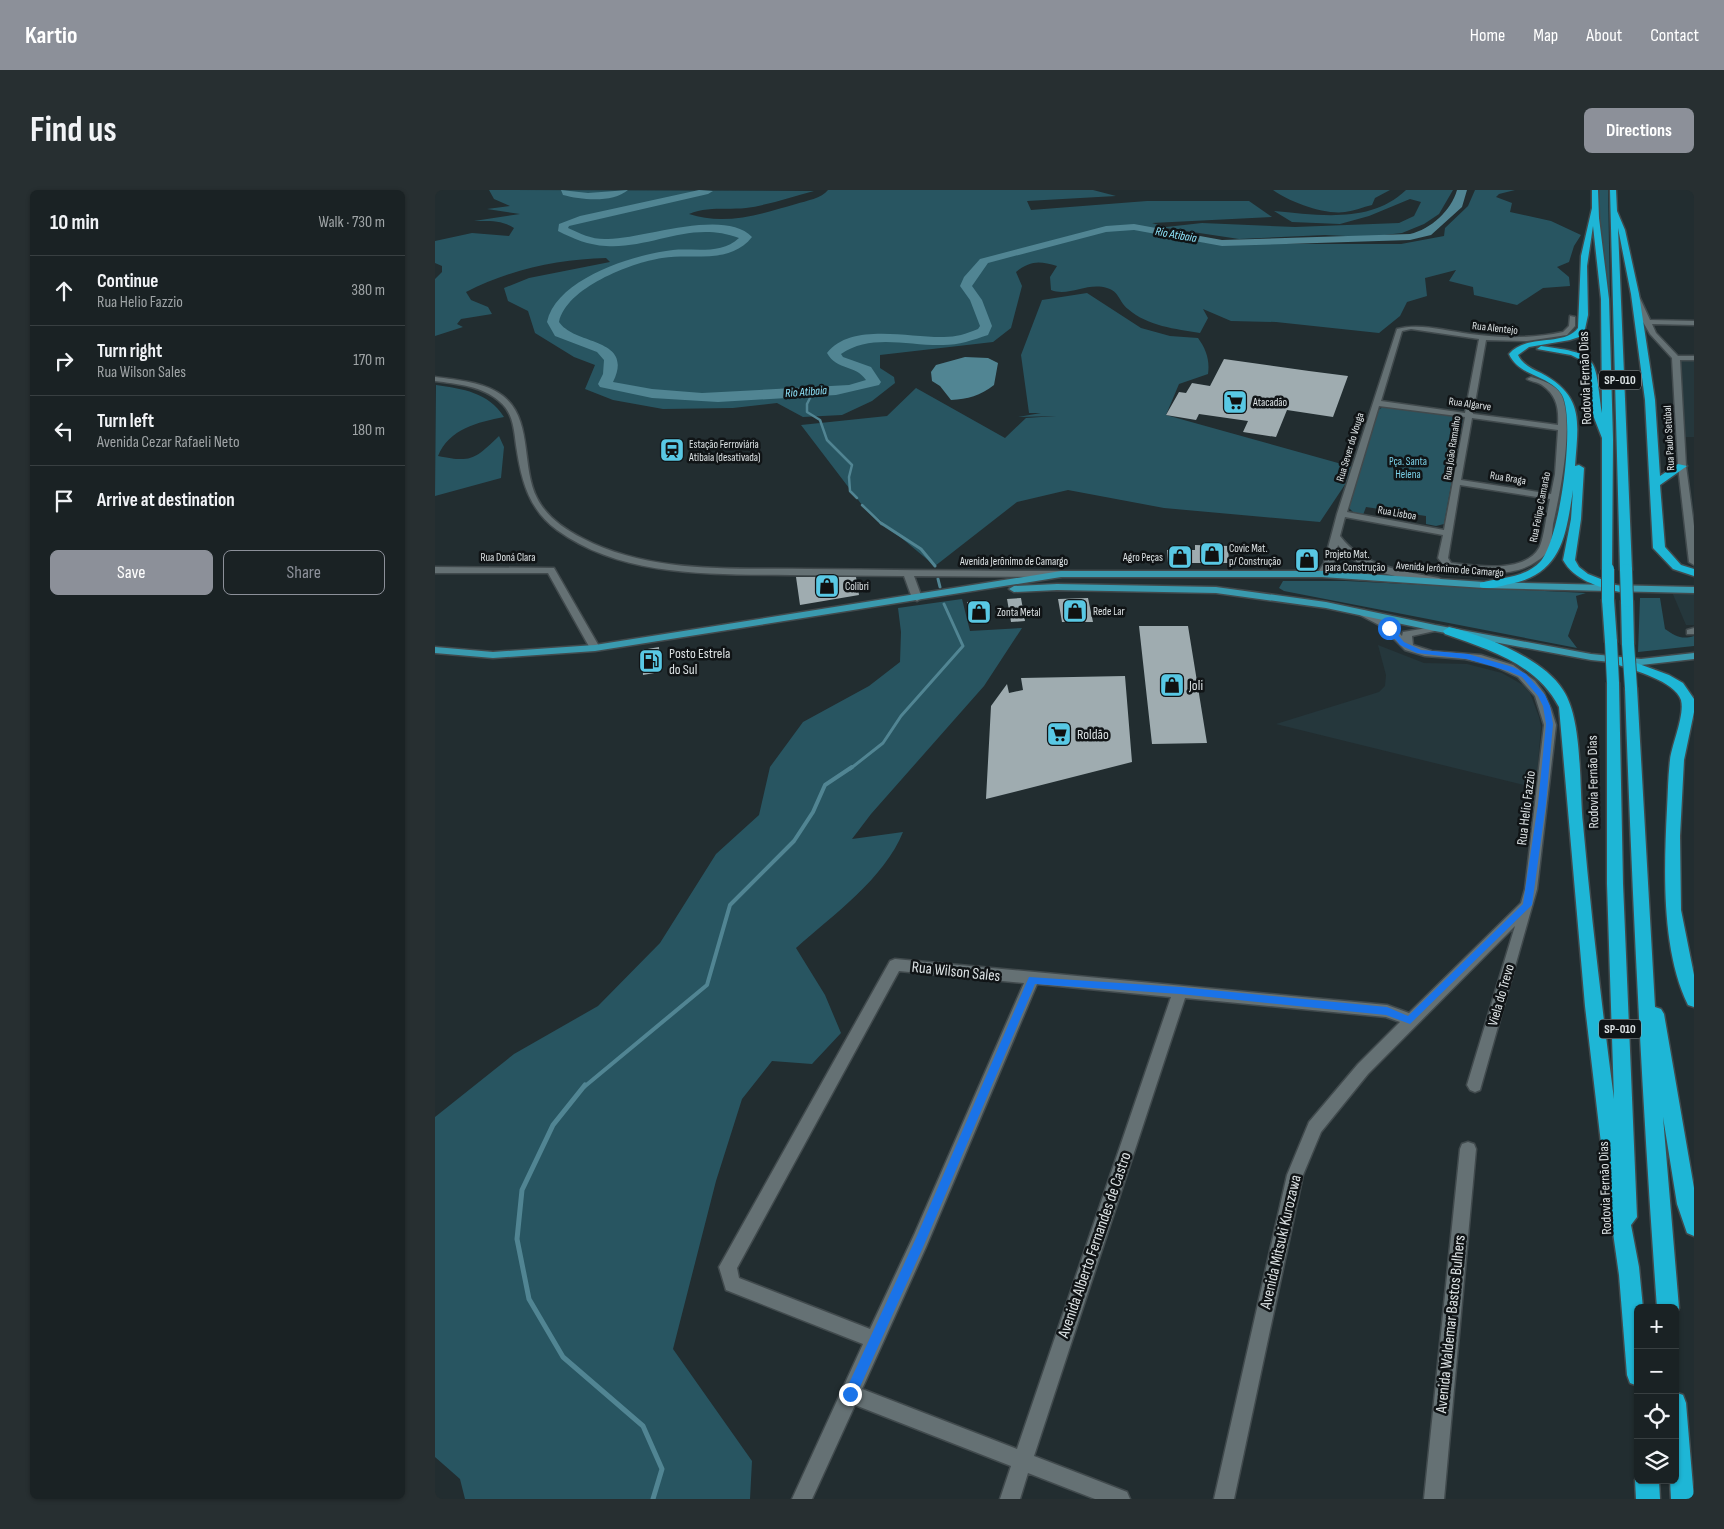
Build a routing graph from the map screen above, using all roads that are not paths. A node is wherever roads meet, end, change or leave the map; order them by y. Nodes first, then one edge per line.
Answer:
1 (1595, 190) edge
2 (1613, 190) edge
3 (1594, 209) junction
4 (1615, 211) junction
5 (1635, 294) junction
6 (1572, 317) dead end
7 (1647, 322) junction
8 (1694, 323) edge
9 (1403, 328) joint
10 (1483, 337) junction
11 (1676, 358) junction
12 (1694, 358) edge
13 (1531, 379) dead end
14 (435, 380) edge
15 (1376, 403) junction
16 (1468, 415) junction
17 (1561, 428) junction
18 (1608, 440) junction
19 (1682, 466) junction
20 (1458, 482) junction
21 (1655, 484) junction
22 (1555, 497) junction
23 (1690, 511) edge
24 (1341, 514) junction
25 (1448, 532) junction
26 (1335, 536) junction
27 (1444, 562) joint
28 (1694, 562) edge
29 (435, 570) edge
30 (1694, 573) edge
31 (908, 574) junction
32 (1061, 574) junction
33 (1319, 574) junction
34 (1180, 575) junction
35 (1441, 582) junction
36 (1484, 585) junction
37 (1103, 588) junction
38 (1620, 589) junction
39 (966, 590) junction
40 (1694, 590) edge
41 (917, 598) junction
42 (1326, 605) junction
43 (1364, 613) junction
44 (1442, 630) junction
45 (595, 648) junction
46 (1409, 648) junction
47 (435, 650) edge
48 (1694, 656) edge
49 (1621, 660) junction
50 (1638, 878) junction
51 (1527, 905) junction
52 (1032, 980) junction
53 (1180, 990) junction
54 (1694, 1000) edge
55 (1410, 1020) junction
56 (1475, 1085) dead end
57 (1468, 1149) dead end
58 (1694, 1226) edge
59 (1630, 1277) junction
60 (1667, 1304) edge
61 (875, 1340) junction
62 (1636, 1349) edge
63 (850, 1394) junction
64 (1678, 1439) edge
65 (1021, 1462) junction
66 (1647, 1484) edge
67 (802, 1499) edge
68 (1010, 1499) edge
69 (1119, 1499) edge
70 (1224, 1499) edge
71 (1434, 1499) edge
72 (1648, 1499) edge
73 (1683, 1499) edge

1 - 3 highway, Rodovia Fernão Dias / SP-010
2 - 4 highway, SP-010
3 - 18 highway, Rodovia Fernão Dias / SP-010
3 - 36 highway
4 - 5 highway
4 - 50 highway, SP-010, bridge
5 - 7 street
5 - 21 highway
6 - 10 street, Rua Alentejo
7 - 8 street
7 - 11 street
9 - 10 street, Rua Alentejo
9 - 15 street, Rua Sever do Vouga
10 - 16 street, Rua João Ramalho
11 - 12 street
11 - 19 street, Rua Paulo Setúbal
13 - 17 street, Rua Felipe Camarão
14 - 31 street, Avenida Jerônimo de Camargo
15 - 16 street, Rua Algarve
15 - 24 street, Rua Sever do Vouga
16 - 17 street, Rua Algarve
16 - 20 street, Rua João Ramalho
17 - 22 street, Rua Felipe Camarão
18 - 38 highway
18 - 59 highway, Rodovia Fernão Dias / SP-010, bridge
19 - 21 highway
19 - 23 street, Rua Paulo Setúbal
20 - 22 street, Rua Braga
20 - 25 street, Rua João Ramalho
21 - 30 highway
22 - 27 street, Rua Felipe Camarão
23 - 28 street, Rua Paulo Setúbal
24 - 25 street, Rua Lisboa
24 - 26 street, Rua Sever do Vouga
25 - 27 street, Rua João Ramalho
26 - 33 street, Rua Sever do Vouga
26 - 35 street
29 - 45 street, Rua Doná Clara
31 - 32 street, Avenida Jerônimo de Camargo
31 - 41 street
32 - 34 main road, Avenida Jerônimo de Camargo
32 - 39 main road
33 - 34 main road, Avenida Jerônimo de Camargo
33 - 35 main road, Avenida Jerônimo de Camargo
33 - 42 main road
34 - 37 main road
35 - 36 main road, Avenida Jerônimo de Camargo
36 - 38 main road, Avenida Jerônimo de Camargo
37 - 39 main road
37 - 42 main road
38 - 40 main road, Avenida Jerônimo de Camargo
39 - 41 main road
41 - 45 main road
42 - 43 main road
43 - 44 main road
43 - 46 street
44 - 46 street
44 - 49 main road
44 - 59 highway
45 - 47 main road
46 - 51 street, Rua Helio Fazzio
48 - 49 main road
49 - 54 highway
50 - 58 highway
50 - 60 highway, SP-010
51 - 55 street
51 - 56 street, Viela do Trevo
52 - 53 street, Rua Wilson Sales
52 - 61 street
52 - 61 street, Rua Wilson Sales
53 - 55 street, Rua Wilson Sales
53 - 65 street, Avenida Alberto Fernandes de Castro
55 - 70 street, Avenida Mitsuki Kurozawa
57 - 71 street, Avenida Waldemar Bastos Bulhers
59 - 62 highway, Rodovia Fernão Dias / SP-010
61 - 63 street
63 - 65 street
63 - 67 street
64 - 73 highway
65 - 68 street, Avenida Alberto Fernandes de Castro
65 - 69 street
66 - 72 highway

